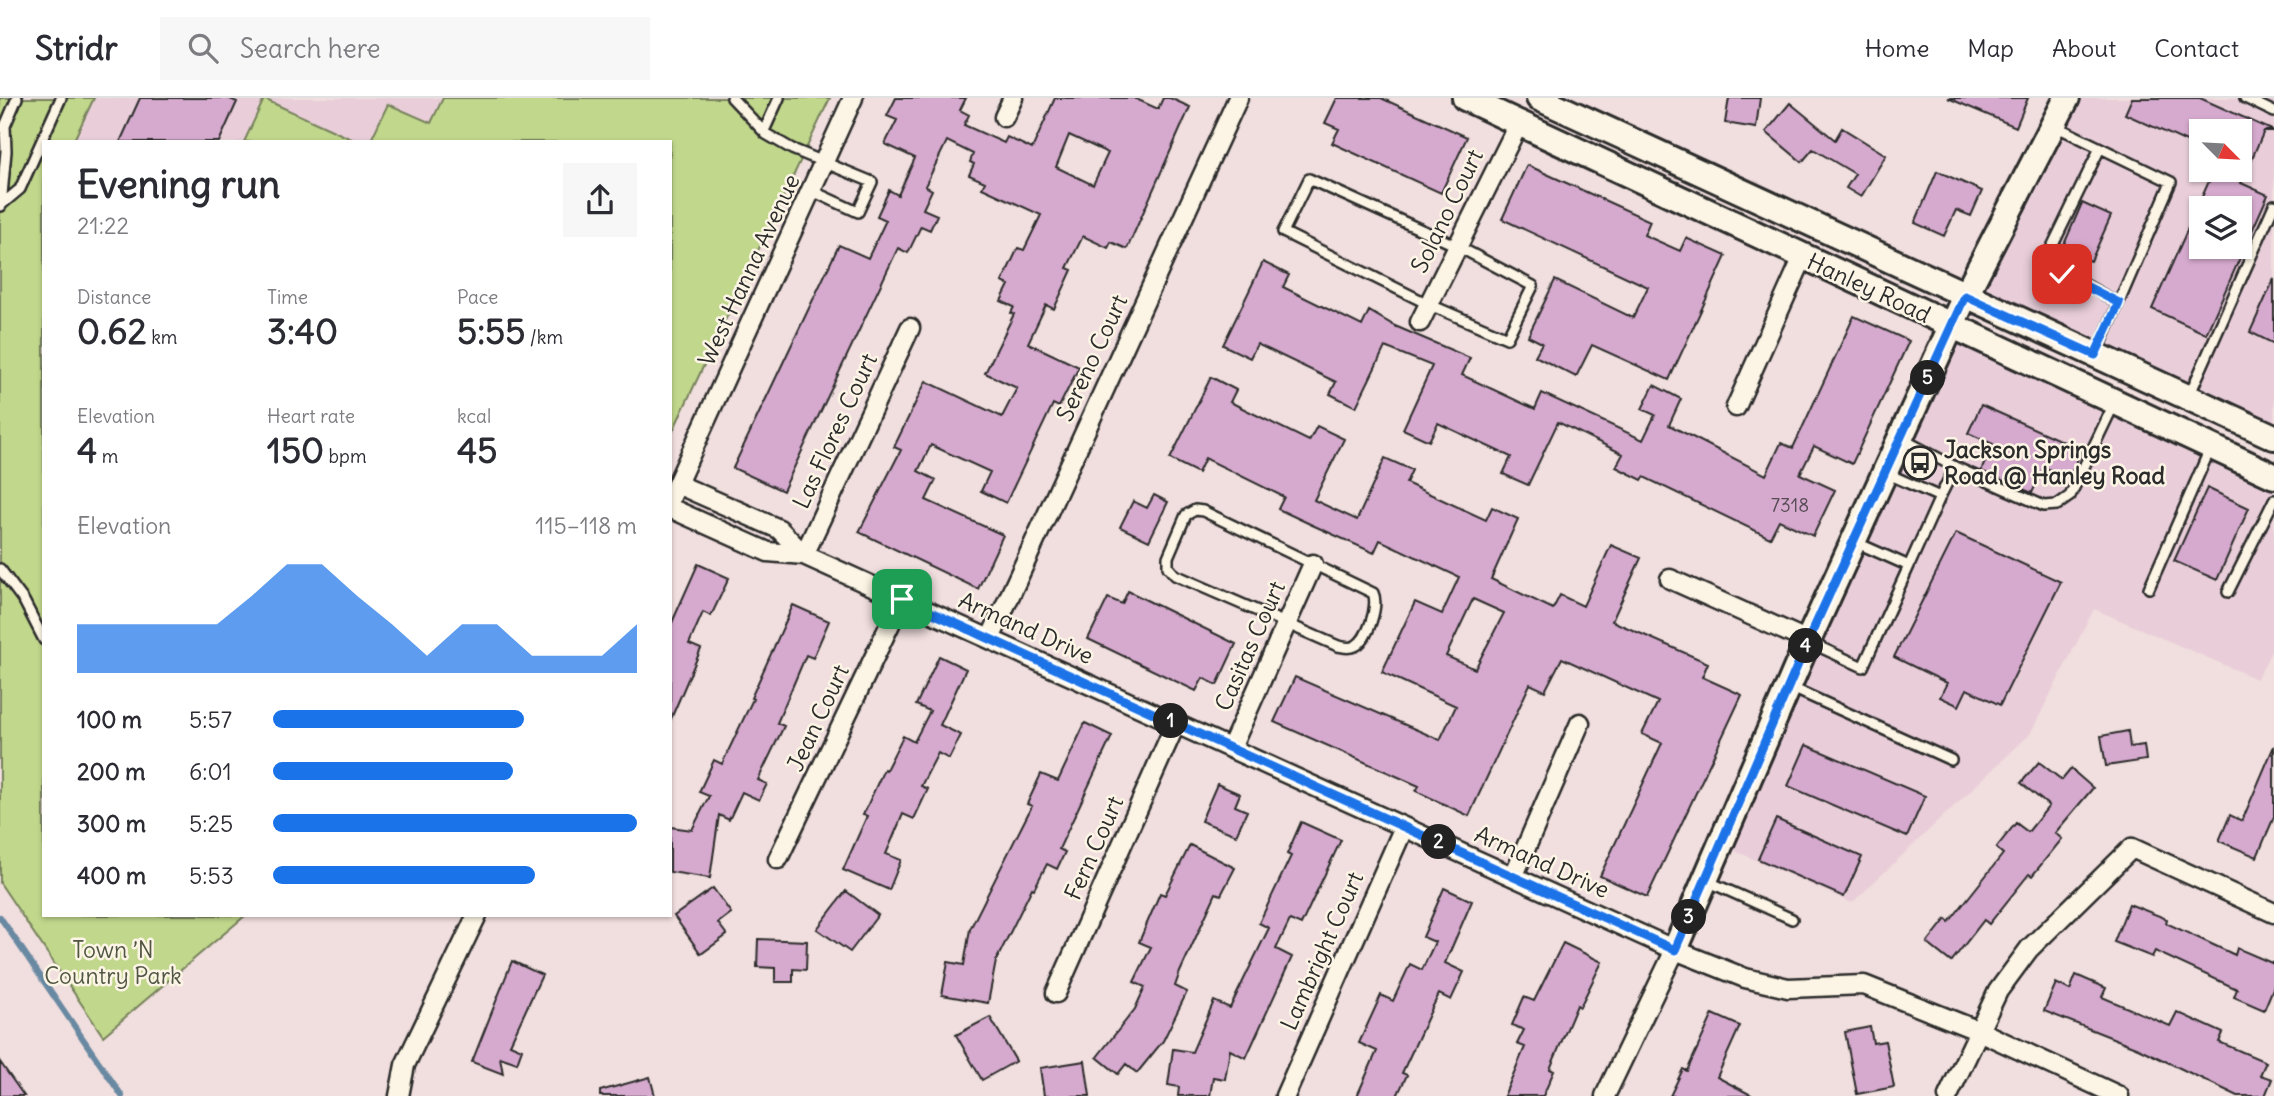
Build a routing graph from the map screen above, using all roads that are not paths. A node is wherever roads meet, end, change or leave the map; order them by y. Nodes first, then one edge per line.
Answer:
1 (18, 98) edge
2 (61, 98) edge
3 (732, 98) edge
4 (779, 98) edge
5 (853, 98) edge
6 (1013, 98) edge
7 (1238, 98) edge
8 (1465, 98) edge
9 (1505, 98) edge
10 (1539, 98) edge
11 (2067, 98) edge
12 (2245, 98) edge
13 (2274, 112) edge
14 (1004, 117) dead end
15 (1518, 123) junction
16 (2053, 125) junction
17 (1605, 129) junction
18 (764, 131) junction
19 (42, 140) edge
20 (42, 140) edge
21 (2100, 148) junction
22 (825, 162) junction
23 (812, 191) junction
24 (2274, 205) edge
25 (1, 206) edge
26 (1457, 246) junction
27 (1802, 257) junction
28 (1965, 296) junction
29 (2119, 303) junction
30 (1429, 304) junction
31 (1420, 321) dead end
32 (1951, 327) junction
33 (910, 328) dead end
34 (2095, 355) junction
35 (2189, 398) junction
36 (2115, 402) junction
37 (1736, 407) dead end
38 (2274, 437) edge
39 (1901, 438) junction
40 (2211, 447) junction
41 (1955, 467) junction
42 (1885, 473) junction
43 (2274, 476) edge
44 (674, 491) edge
45 (1940, 498) junction
46 (2274, 500) edge
47 (672, 509) edge
48 (1854, 542) junction
49 (804, 555) junction
50 (1313, 564) junction
51 (1909, 566) junction
52 (0, 569) edge
53 (1670, 579) dead end
54 (2149, 588) dead end
55 (2228, 592) dead end
56 (902, 599) junction
57 (1286, 623) junction
58 (42, 636) edge
59 (990, 639) junction
60 (1808, 641) junction
61 (1789, 686) junction
62 (1176, 723) junction
63 (1580, 723) dead end
64 (1231, 748) junction
65 (1951, 760) dead end
66 (1404, 827) junction
67 (778, 859) dead end
68 (1514, 875) junction
69 (1705, 881) junction
70 (2274, 912) edge
71 (476, 917) edge
72 (1792, 919) dead end
73 (1675, 950) junction
74 (1056, 993) dead end
75 (1979, 1031) junction
76 (399, 1096) edge
77 (1285, 1096) edge
78 (1605, 1096) edge
79 (1948, 1096) edge
80 (2119, 1096) edge

1 - 25 lane
2 - 20 lane
3 - 18 lane
4 - 18 lane
5 - 22 street, West Hanna Avenue
6 - 14 street
7 - 59 street, Sereno Court
8 - 15 main road, Hanley Road
9 - 15 main road
10 - 17 main road, Hanley Road
11 - 16 main road
12 - 13 lane
15 - 17 main road
15 - 26 street, Solano Court
15 - 27 main road, Hanley Road
16 - 21 lane
16 - 28 main road
17 - 28 main road, Hanley Road
18 - 22 lane
19 - 25 lane
21 - 29 lane
21 - 29 lane
22 - 23 street, West Hanna Avenue
22 - 23 lane
23 - 44 street, West Hanna Avenue
24 - 35 lane
26 - 30 street, Solano Court
26 - 30 lane
26 - 30 lane
27 - 32 main road, Hanley Road
27 - 37 street
28 - 32 main road
28 - 34 main road, Hanley Road
29 - 34 lane
30 - 31 street, Solano Court
32 - 36 main road, Hanley Road
32 - 39 main road
33 - 49 street, Las Flores Court
34 - 35 main road, Hanley Road
35 - 38 main road, Hanley Road
36 - 40 main road, Hanley Road
36 - 41 lane
39 - 41 lane
39 - 42 main road
40 - 43 main road, Hanley Road
40 - 54 lane
41 - 45 lane
42 - 45 lane
42 - 48 main road
44 - 49 street, Armand Drive
45 - 51 lane
46 - 55 lane
47 - 49 street, Armand Drive
48 - 51 lane
48 - 60 main road
49 - 56 street, Armand Drive
50 - 57 street, Casitas Court
50 - 57 lane
50 - 57 lane
51 - 60 lane
52 - 58 lane
53 - 60 street
56 - 59 street, Armand Drive
56 - 67 street, Jean Court
57 - 64 street, Casitas Court
59 - 62 street, Armand Drive
60 - 61 main road
61 - 65 lane
61 - 69 main road
62 - 64 street, Armand Drive
62 - 74 street, Fern Court
63 - 68 street
64 - 66 street, Armand Drive
66 - 68 street, Armand Drive
66 - 77 street, Lambright Court
68 - 73 street, Armand Drive
69 - 72 lane
69 - 73 main road
70 - 75 street
71 - 76 street
73 - 75 street, Armand Drive
73 - 78 street
75 - 79 street
75 - 80 street, Armand Drive

